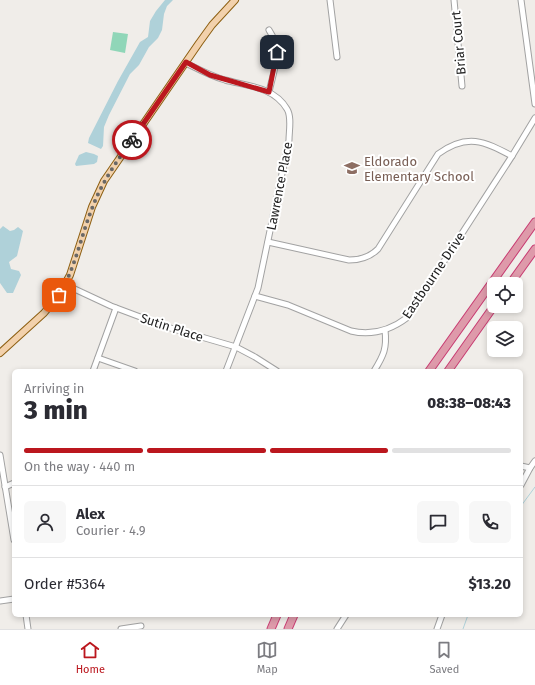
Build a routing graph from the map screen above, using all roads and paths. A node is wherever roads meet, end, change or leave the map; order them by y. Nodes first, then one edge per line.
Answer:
1 (235, 0) edge
2 (330, 0) edge
3 (454, 0) edge
4 (521, 0) edge
5 (269, 30) dead end
6 (337, 57) dead end
7 (186, 62) junction
8 (462, 86) dead end
9 (269, 92) junction
10 (535, 104) edge
11 (535, 118) edge
12 (512, 156) junction
13 (535, 222) edge
14 (268, 242) junction
15 (535, 248) edge
16 (515, 277) edge
17 (66, 285) junction
18 (255, 296) junction
19 (116, 308) junction
20 (489, 313) edge
21 (385, 330) junction
22 (236, 347) junction
23 (0, 353) edge
24 (98, 358) junction
25 (94, 369) edge
26 (129, 369) edge
27 (227, 369) edge
28 (274, 369) edge
29 (375, 369) edge
30 (430, 369) edge
31 (449, 369) edge
32 (0, 454) edge
33 (535, 462) edge
34 (523, 466) edge
35 (530, 468) junction
36 (523, 482) edge
37 (12, 484) edge
38 (6, 487) junction
39 (12, 527) edge
40 (12, 599) edge
41 (0, 601) edge
42 (26, 617) edge
43 (276, 617) edge
44 (293, 617) edge
45 (345, 617) edge
46 (441, 617) edge
47 (141, 626) dead end
48 (28, 629) edge
49 (121, 629) edge
50 (271, 629) edge
51 (288, 629) edge
52 (337, 629) edge
53 (437, 629) edge

1 - 7 main road
2 - 6 street
3 - 8 street, Briar Court
4 - 10 street
5 - 9 street
7 - 9 street, Lawrence Place
7 - 17 main road
9 - 14 street, Lawrence Place
11 - 12 street, Eastbourne Drive
12 - 14 street
12 - 21 street, Eastbourne Drive
13 - 30 highway
14 - 18 street, Lawrence Place
15 - 16 highway
17 - 19 street, Sutin Place
17 - 23 main road
18 - 21 street, Eastbourne Drive
18 - 22 street, Lawrence Place
19 - 22 street, Sutin Place
19 - 24 street
20 - 31 highway
21 - 29 street
22 - 27 street, Lawrence Place
22 - 28 street, Sutin Place
24 - 25 street
24 - 26 street
32 - 38 street
33 - 35 street
34 - 35 street
35 - 36 street
37 - 38 street
38 - 39 street
40 - 41 street
42 - 48 street
43 - 50 highway
44 - 51 highway
45 - 52 street
46 - 53 street
47 - 49 street

